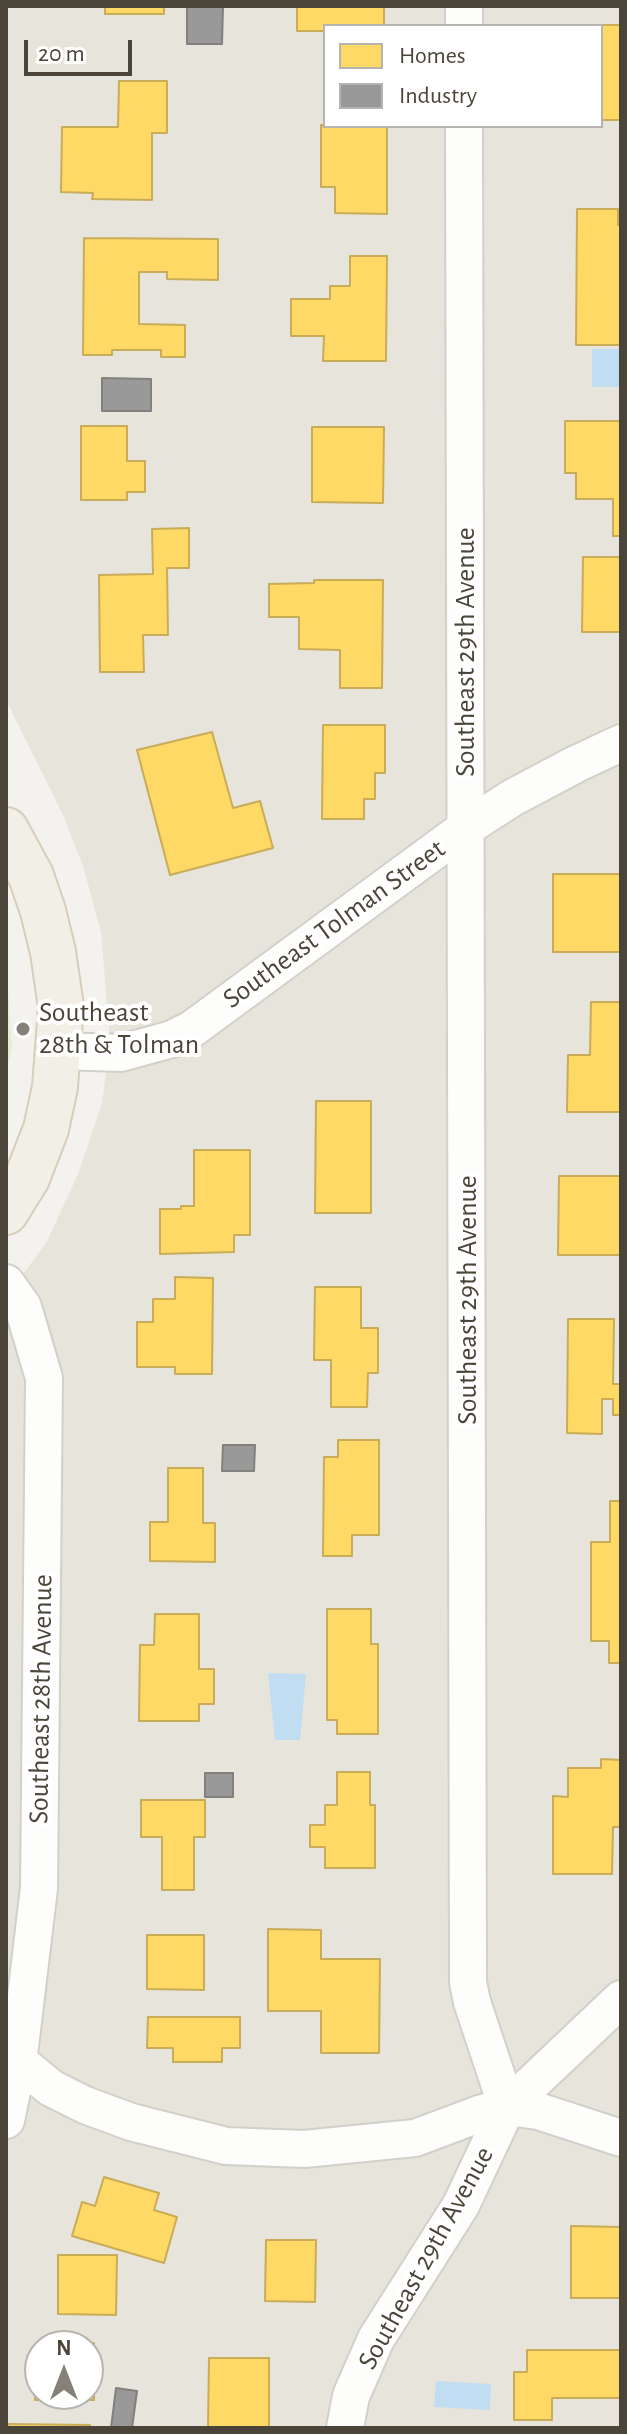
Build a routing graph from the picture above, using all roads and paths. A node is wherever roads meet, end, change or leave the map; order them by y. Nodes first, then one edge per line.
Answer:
1 (464, 128) edge
2 (621, 743) edge
3 (467, 827) junction
4 (6, 830) edge
5 (59, 1051) junction
6 (6, 1212) edge
7 (6, 1283) edge
8 (621, 1999) edge
9 (12, 2057) edge
10 (507, 2107) junction
11 (6, 2120) edge
12 (621, 2138) edge
13 (345, 2428) edge

1 - 3 street, Southeast 29th Avenue
2 - 3 street, Southeast Tolman Street
3 - 5 street, Southeast Tolman Street
3 - 10 street, Southeast 29th Avenue
4 - 5 main road
5 - 6 main road
7 - 9 street, Southeast 28th Avenue
8 - 10 street
9 - 10 street
9 - 11 street, Southeast 28th Avenue
10 - 12 street
10 - 13 street, Southeast 29th Avenue

